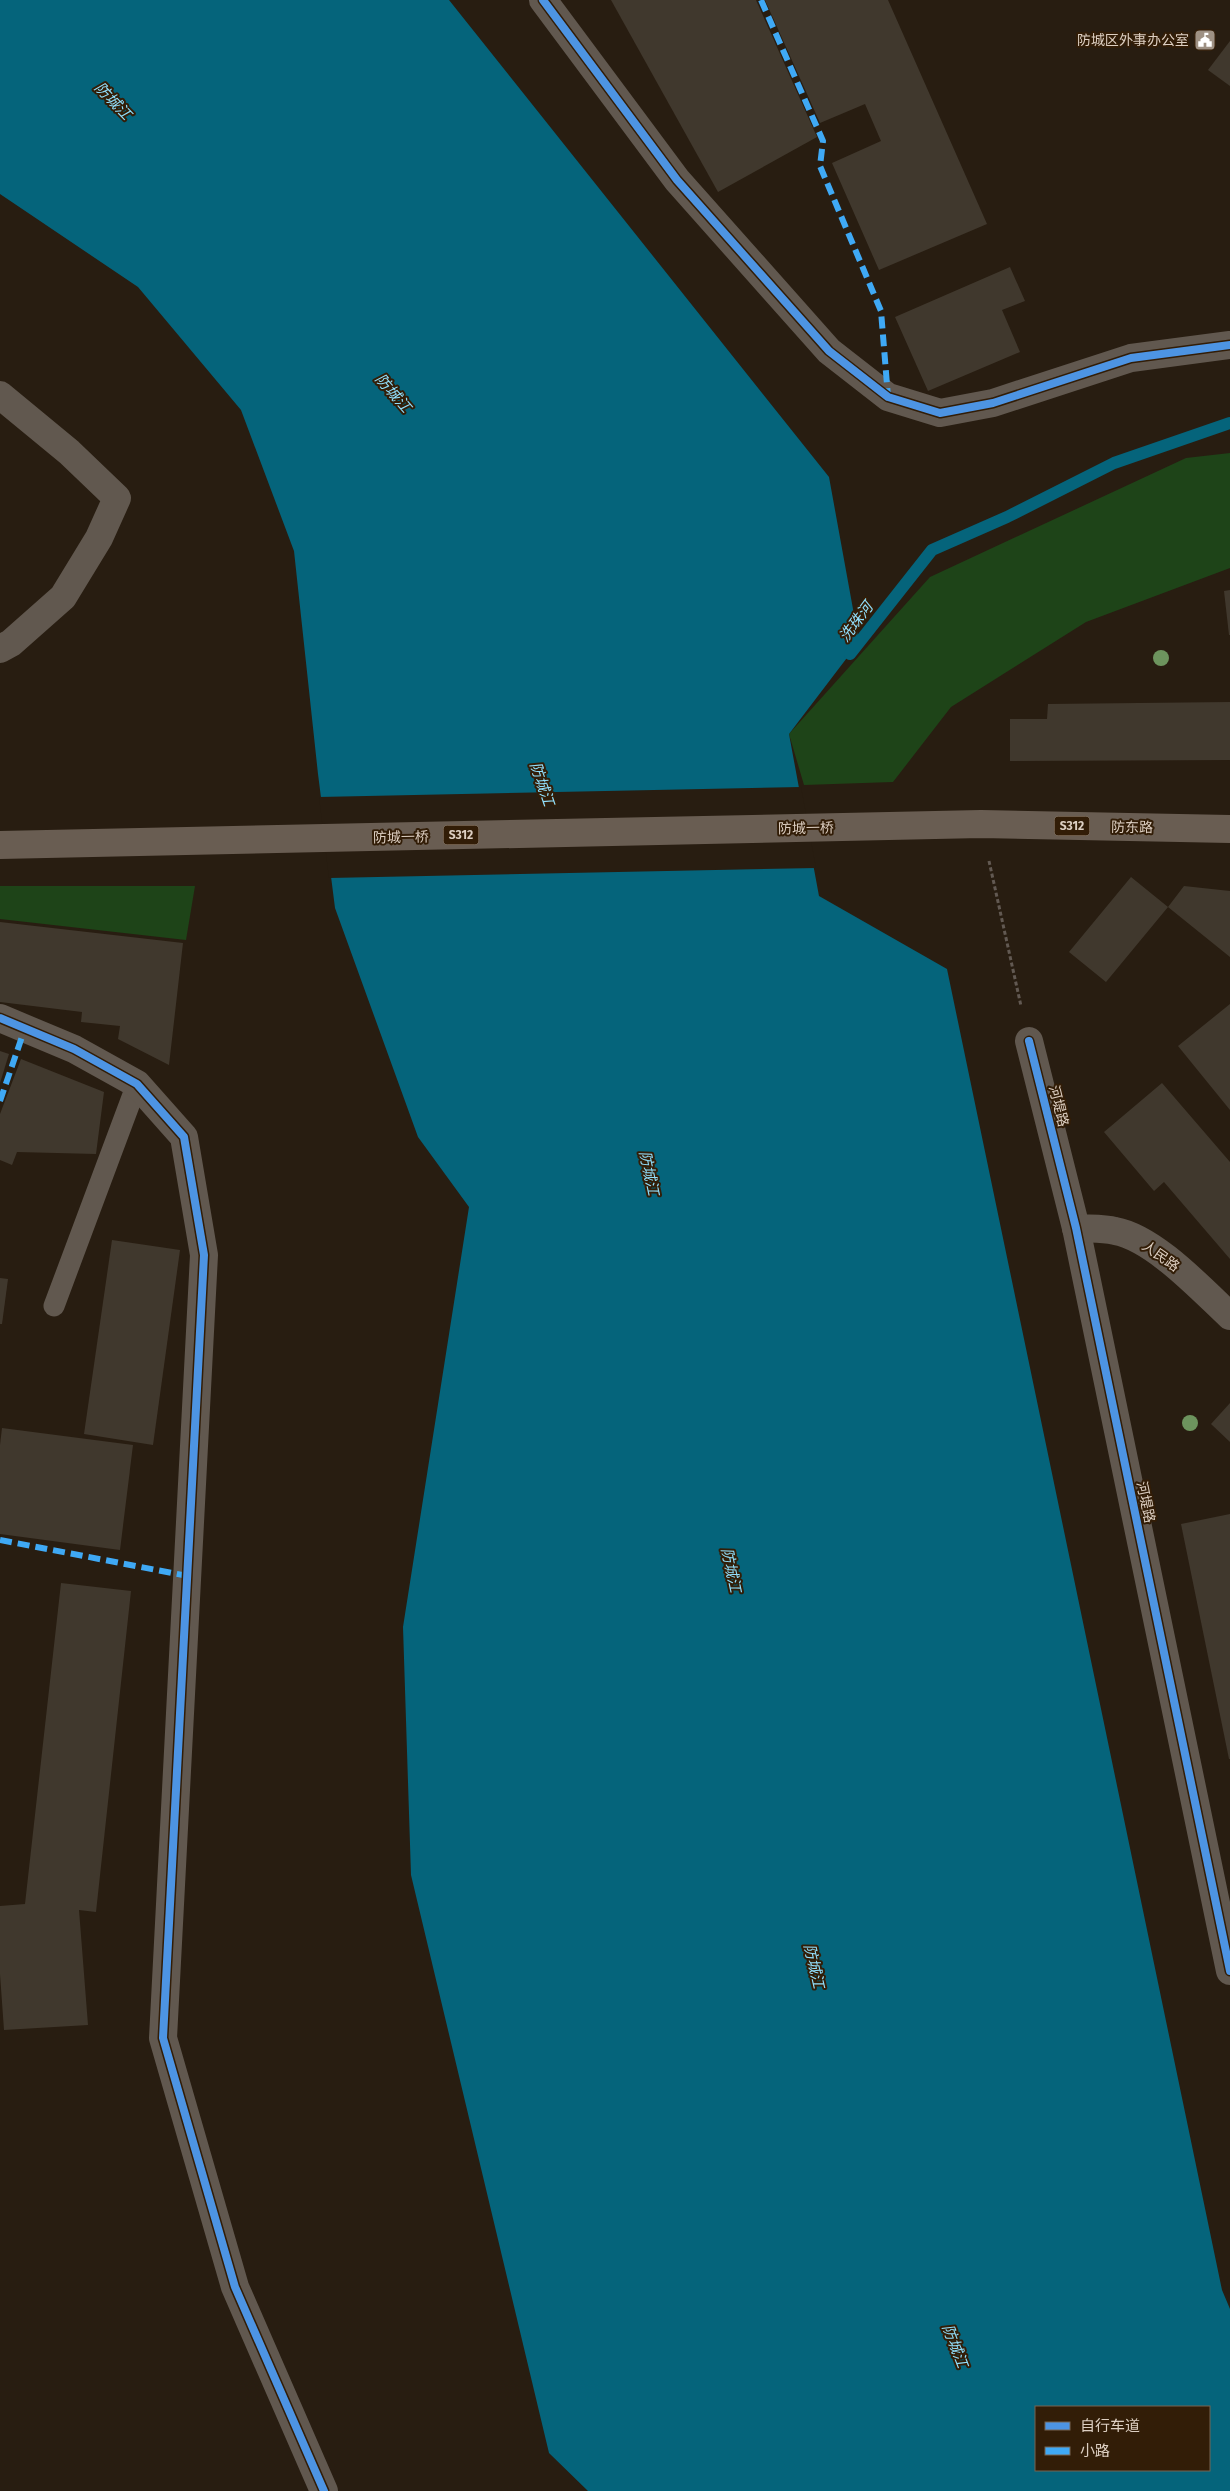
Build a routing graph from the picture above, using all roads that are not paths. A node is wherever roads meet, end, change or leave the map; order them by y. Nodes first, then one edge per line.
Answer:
1 (543, 0) edge
2 (1230, 345) edge
3 (0, 394) edge
4 (0, 649) edge
5 (914, 826) joint
6 (1230, 829) edge
7 (4, 845) edge
8 (0, 1018) edge
9 (1029, 1041) road end
10 (137, 1084) junction
11 (1076, 1228) junction
12 (54, 1306) dead end
13 (1230, 1316) edge
14 (1230, 1971) edge
15 (324, 2491) edge

1 - 2 street
3 - 4 street
5 - 6 main road, 防东路 / S312
5 - 7 main road, 防城一桥 / S312
8 - 10 street
9 - 11 street, 河堤路
10 - 12 lane
10 - 15 street
11 - 13 street, 人民路
11 - 14 street, 河堤路

